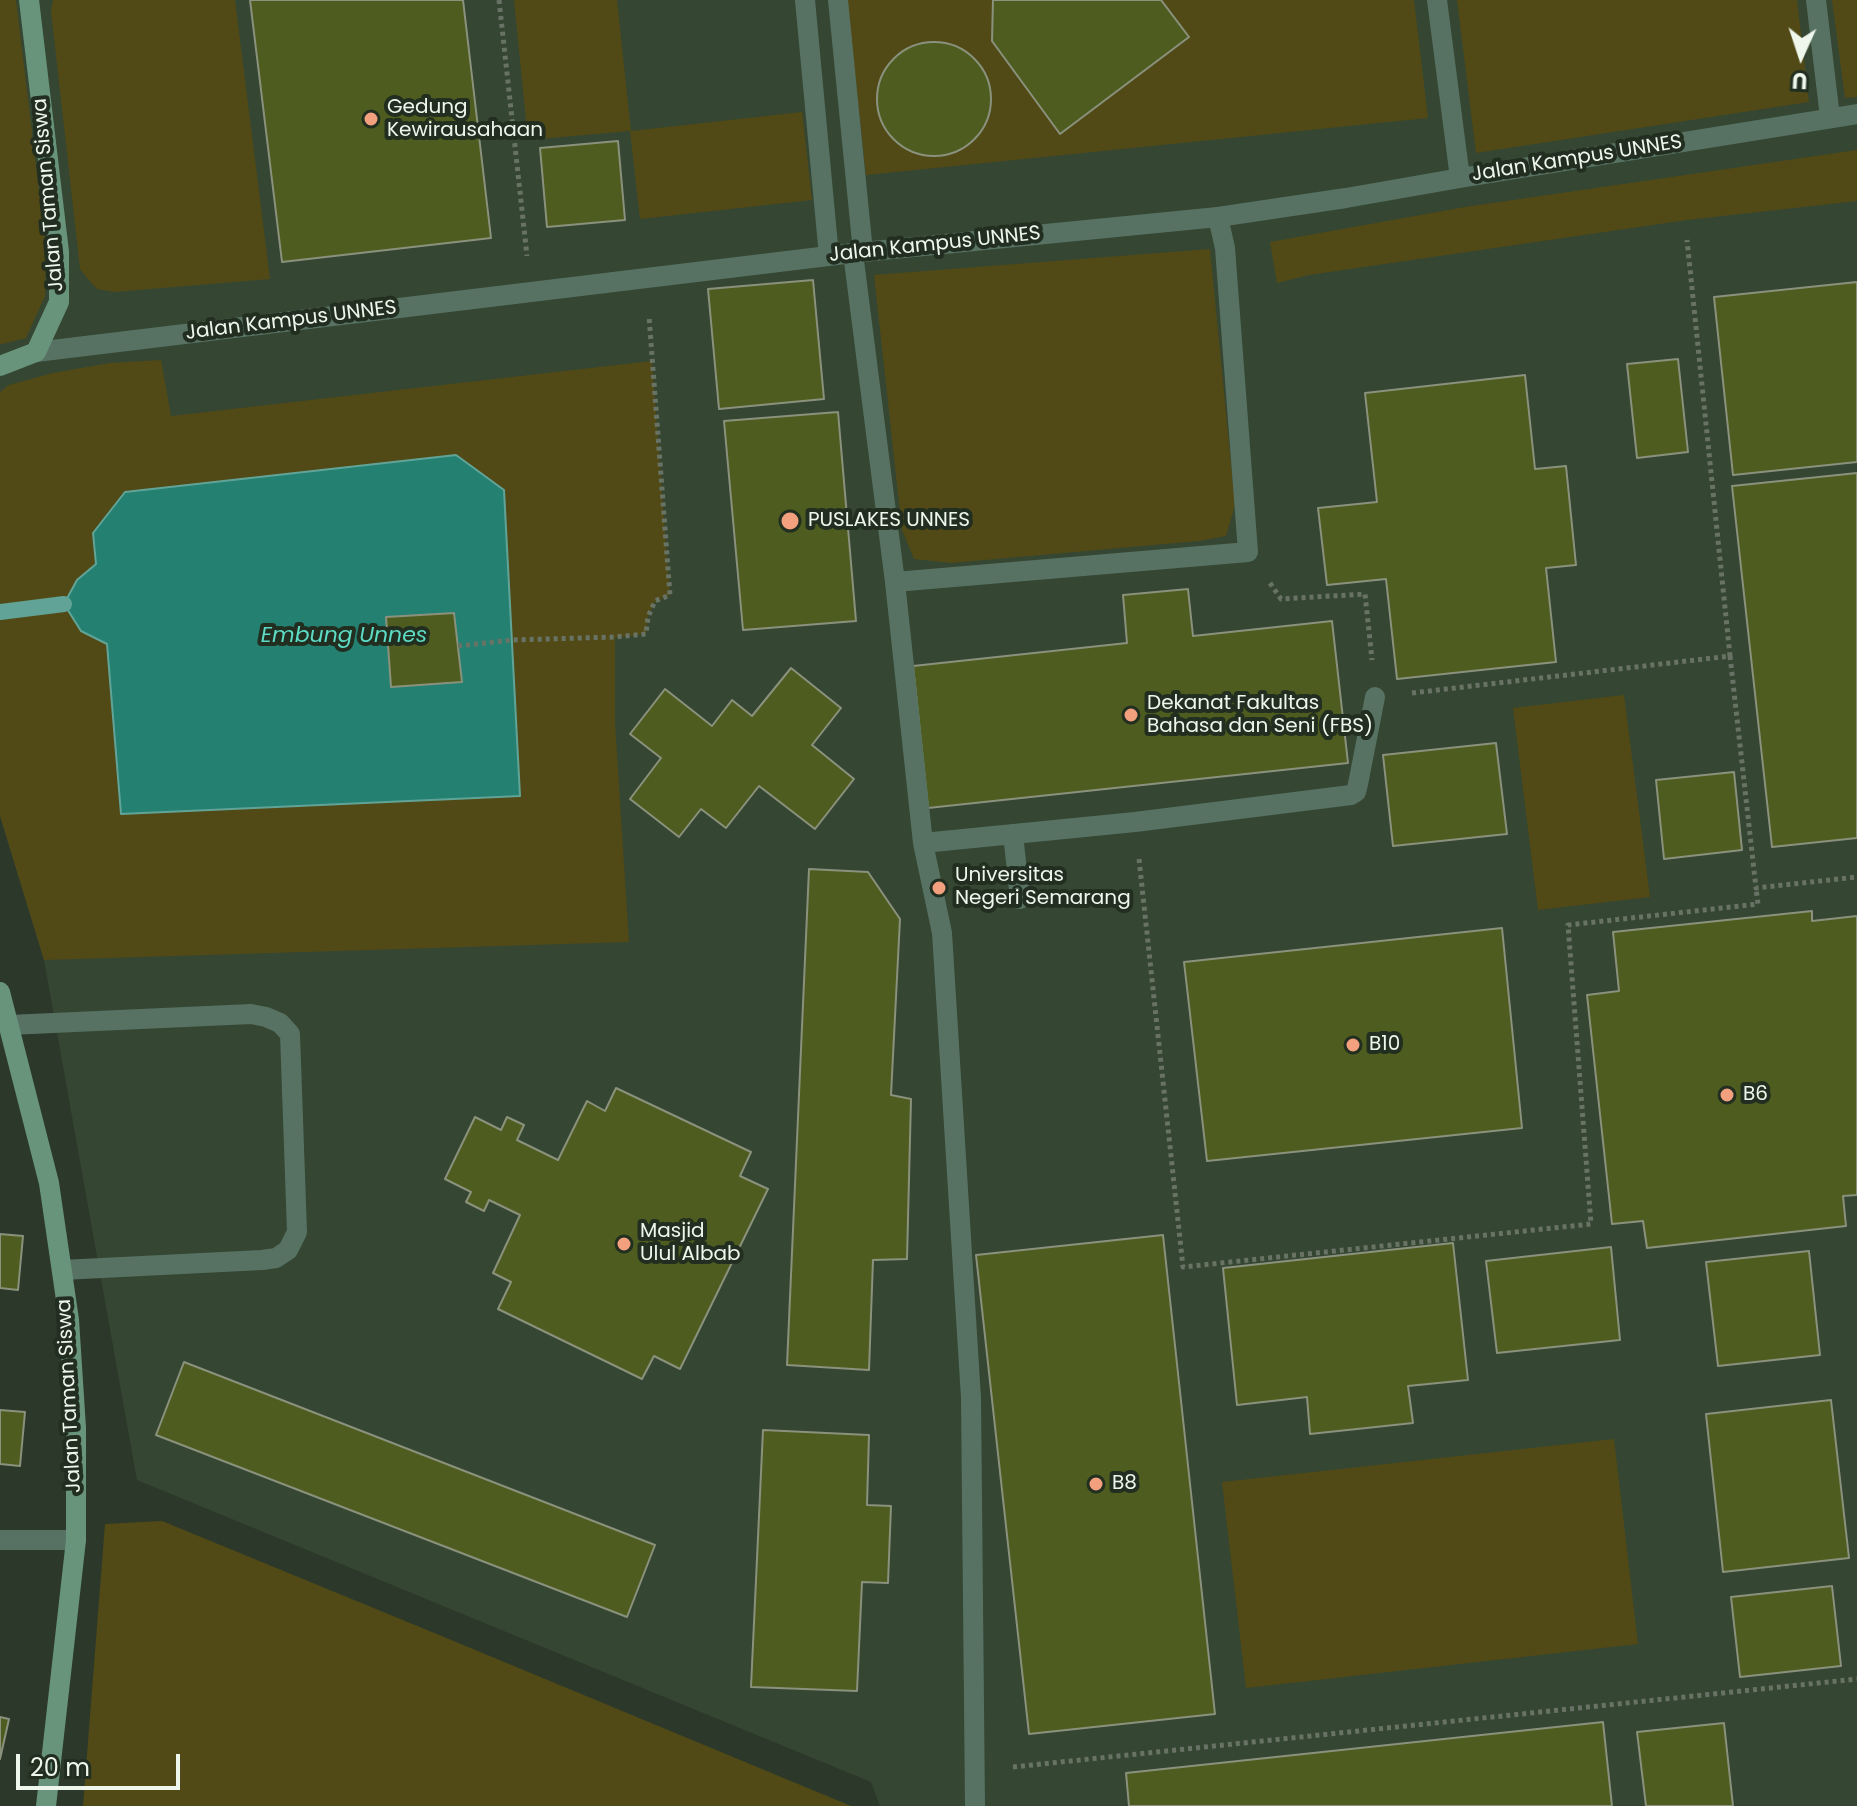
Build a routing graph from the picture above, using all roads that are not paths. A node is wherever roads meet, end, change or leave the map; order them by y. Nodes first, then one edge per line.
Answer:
1 (29, 0) edge
2 (805, 0) edge
3 (838, 0) edge
4 (1437, 0) edge
5 (1816, 0) edge
6 (1857, 114) edge
7 (1830, 117) junction
8 (1460, 178) junction
9 (1218, 217) junction
10 (858, 252) junction
11 (829, 256) junction
12 (36, 352) junction
13 (1, 364) edge
14 (895, 582) junction
15 (1375, 697) road end
16 (1013, 834) junction
17 (923, 843) junction
18 (1020, 899) dead end
19 (0, 992) edge
20 (9, 1025) junction
21 (62, 1270) junction
22 (0, 1540) edge
23 (76, 1540) junction
24 (46, 1806) edge
25 (975, 1806) edge

1 - 12 main road, Jalan Taman Siswa
2 - 11 street
3 - 10 street
4 - 8 street
5 - 7 street
6 - 7 street, Jalan Kampus UNNES
7 - 8 street, Jalan Kampus UNNES
8 - 9 street, Jalan Kampus UNNES
9 - 10 street, Jalan Kampus UNNES
9 - 14 street
10 - 11 street, Jalan Kampus UNNES
10 - 14 street
11 - 12 street, Jalan Kampus UNNES
12 - 13 main road
14 - 17 street
15 - 16 street
16 - 17 street
16 - 18 street
17 - 25 street
19 - 20 main road, Jalan Taman Siswa
20 - 21 main road, Jalan Taman Siswa
20 - 21 street
21 - 23 main road, Jalan Taman Siswa
22 - 23 street
23 - 24 main road, Jalan Taman Siswa

